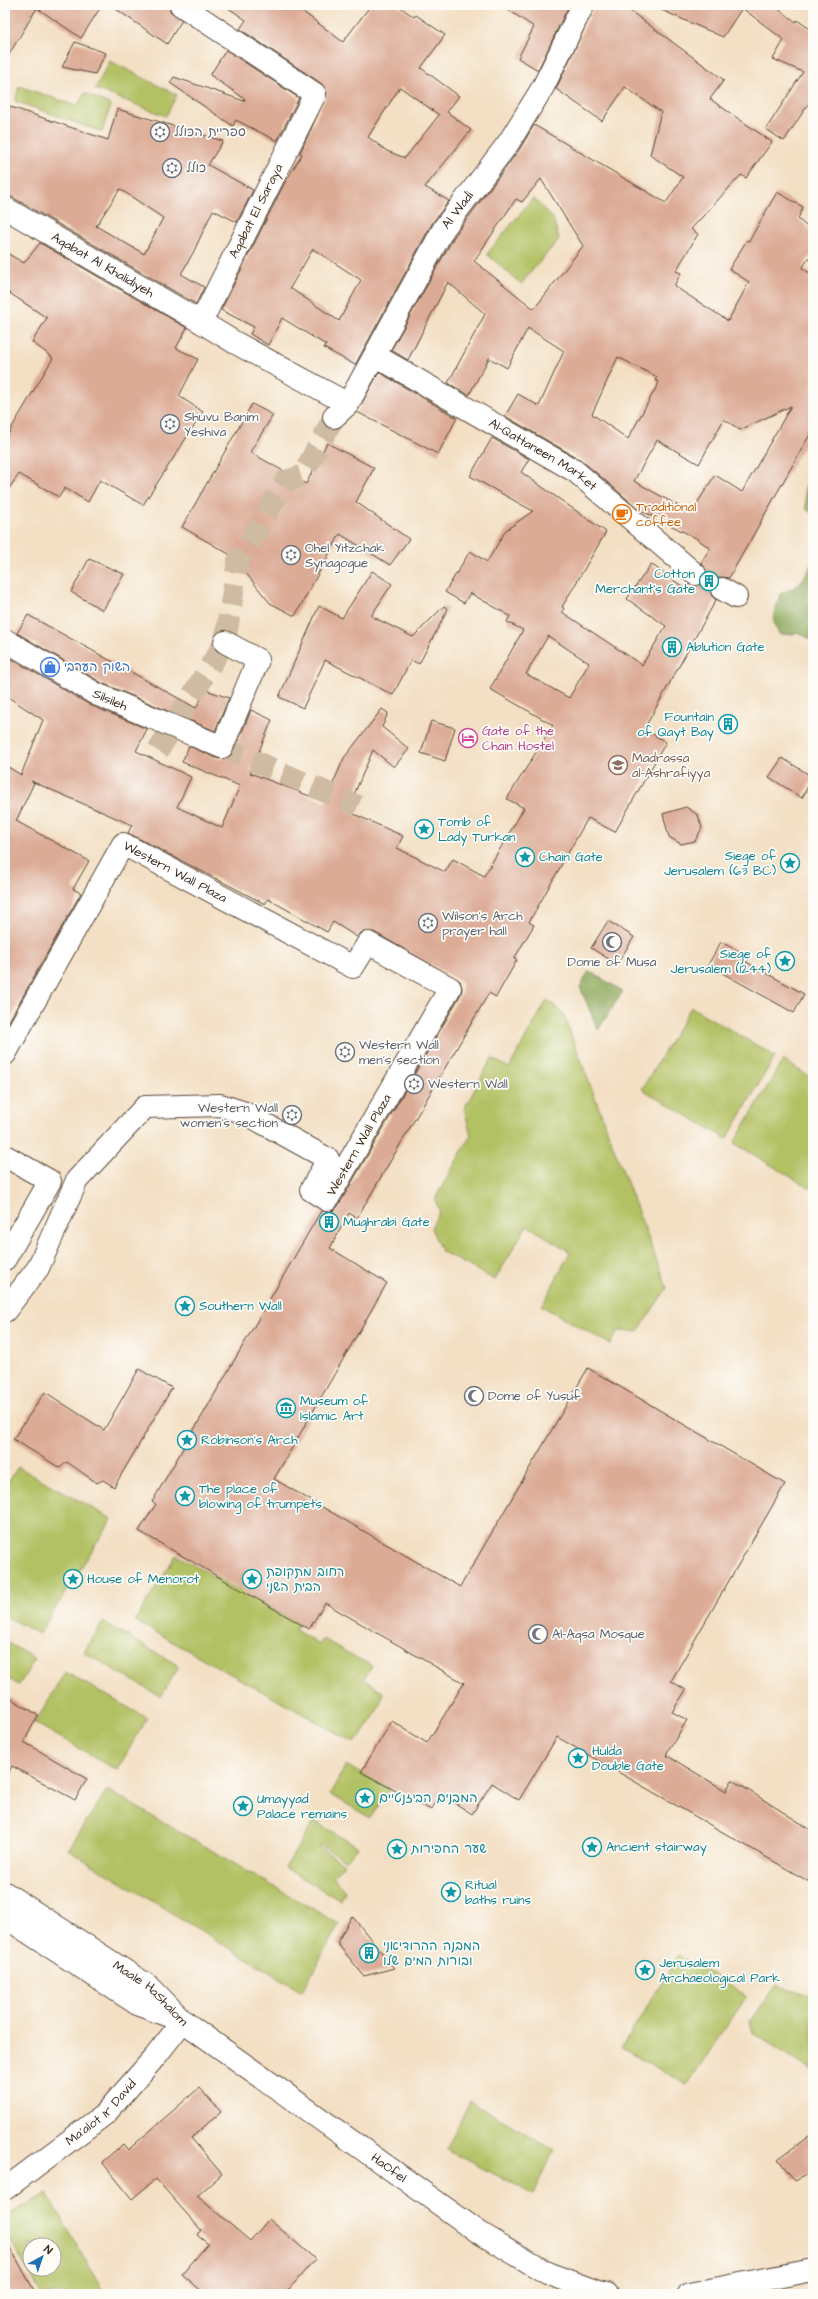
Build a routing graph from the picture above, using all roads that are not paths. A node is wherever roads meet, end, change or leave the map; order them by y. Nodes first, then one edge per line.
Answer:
1 (182, 5) edge
2 (583, 5) edge
3 (5, 208) edge
4 (201, 322) junction
5 (376, 356) junction
6 (695, 574) tunnel mouth
7 (5, 640) edge
8 (225, 642) dead end
9 (5, 1054) edge
10 (5, 1156) edge
11 (5, 1259) edge
12 (5, 1311) edge
13 (5, 1892) edge
14 (5, 1917) edge
15 (183, 2021) junction
16 (5, 2189) edge
17 (813, 2270) edge
18 (607, 2294) edge
19 (689, 2294) edge

1 - 4 street, Aqabat El Saraya
2 - 5 street, Al Wadi
3 - 4 street, Aqabat Al Khalidiyeh
4 - 5 street, Al Wadi
5 - 6 street, Al-Qattaneen Market
7 - 8 street, Silsileh
9 - 12 street, Western Wall Plaza
10 - 11 street
13 - 15 street, Maale HaShalom
14 - 15 street, Maale HaShalom
15 - 16 street, Ma'alot Ir David
15 - 18 street, HaOfel
17 - 19 street

